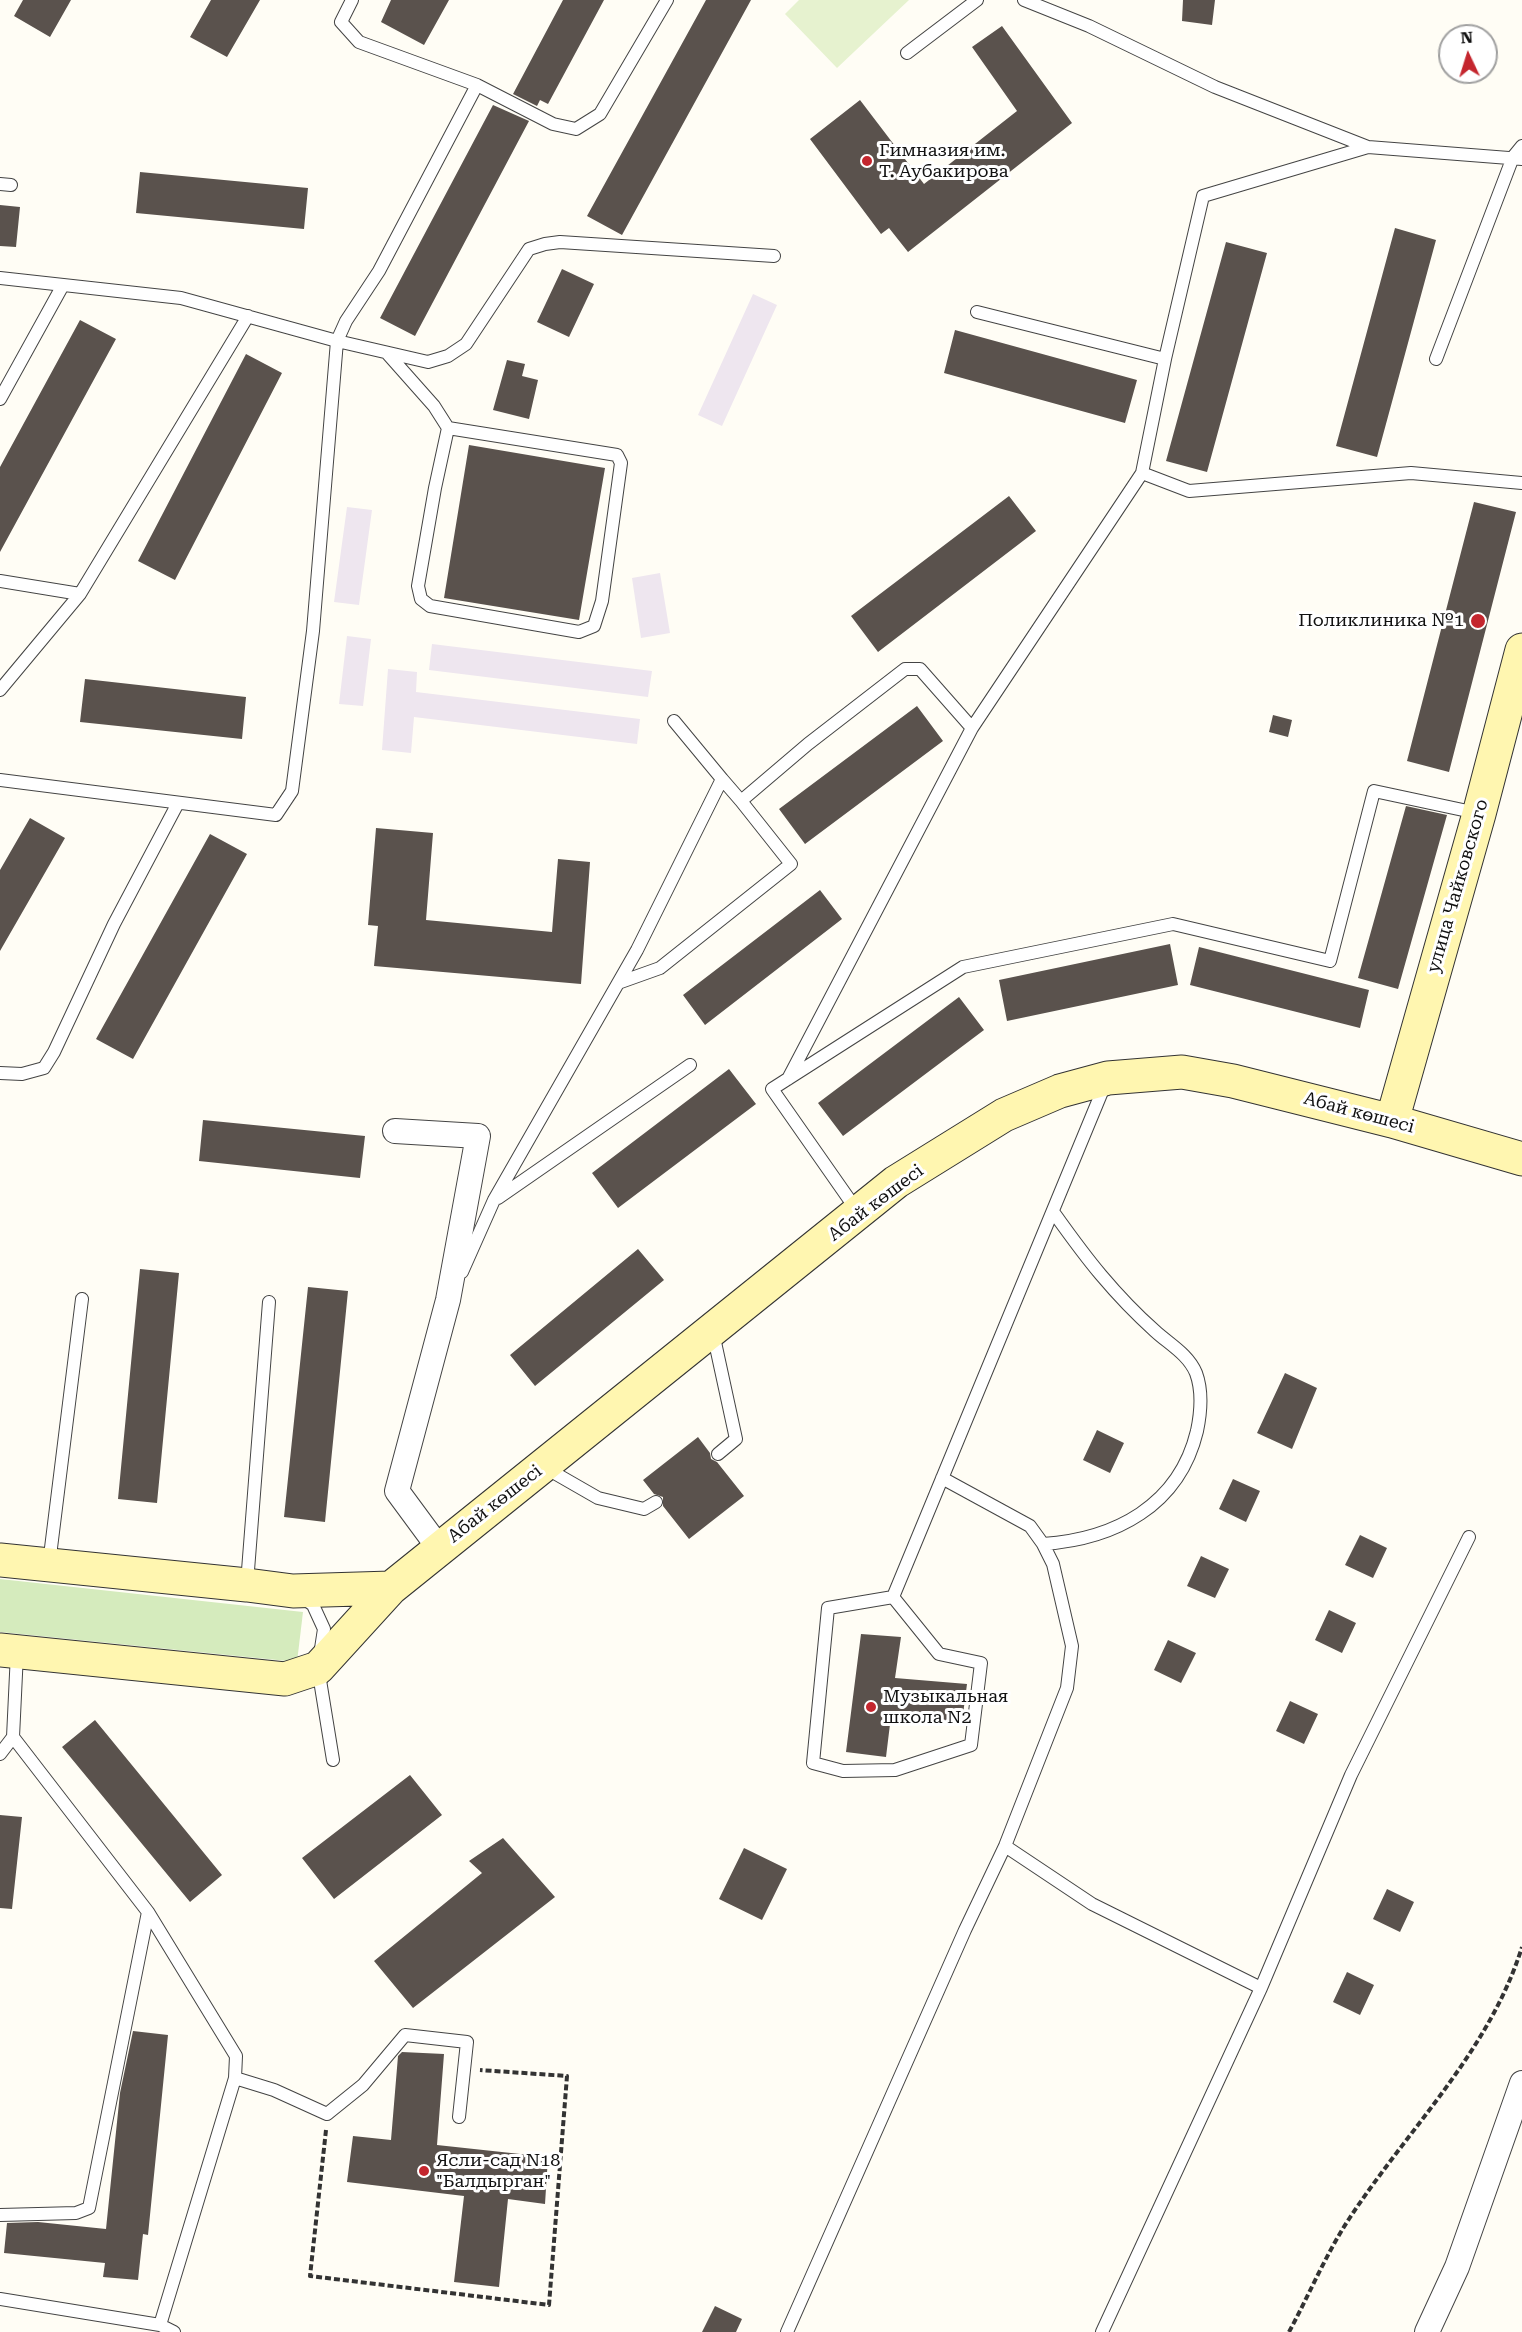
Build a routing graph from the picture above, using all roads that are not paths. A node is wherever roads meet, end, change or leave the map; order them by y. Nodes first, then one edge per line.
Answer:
1 (352, 0) edge
2 (667, 0) edge
3 (977, 0) edge
4 (1024, 0) edge
5 (907, 53) dead end
6 (477, 85) junction
7 (1522, 146) edge
8 (1368, 147) junction
9 (1518, 158) edge
10 (774, 256) dead end
11 (0, 278) edge
12 (63, 285) junction
13 (977, 312) dead end
14 (248, 316) junction
15 (338, 341) junction
16 (387, 353) junction
17 (1165, 359) junction
18 (1436, 359) dead end
19 (0, 399) edge
20 (448, 428) junction
21 (1142, 473) junction
22 (1522, 483) edge
23 (0, 581) edge
24 (80, 594) junction
25 (1522, 650) edge
26 (0, 690) edge
27 (674, 722) dead end
28 (972, 728) junction
29 (722, 779) junction
30 (0, 780) edge
31 (741, 801) junction
32 (178, 803) junction
33 (1479, 814) junction
34 (618, 983) junction
35 (690, 1065) dead end
36 (0, 1073) edge
37 (788, 1078) junction
38 (1108, 1078) junction
39 (1392, 1121) junction
40 (395, 1131) dead end
41 (1522, 1159) edge
42 (494, 1200) junction
43 (1053, 1213) junction
44 (859, 1214) junction
45 (82, 1299) dead end
46 (448, 1300) junction
47 (269, 1302) dead end
48 (712, 1332) junction
49 (718, 1454) dead end
50 (543, 1467) junction
51 (942, 1478) junction
52 (656, 1502) dead end
53 (1469, 1537) dead end
54 (1044, 1544) junction
55 (439, 1548) junction
56 (0, 1560) edge
57 (49, 1566) junction
58 (247, 1585) junction
59 (390, 1588) junction
60 (293, 1591) junction
61 (893, 1597) junction
62 (9, 1651) edge
63 (318, 1668) junction
64 (13, 1737) junction
65 (0, 1754) edge
66 (333, 1760) dead end
67 (1005, 1846) junction
68 (148, 1912) junction
69 (1261, 1988) junction
70 (235, 2078) junction
71 (1522, 2084) edge
72 (459, 2117) dead end
73 (0, 2215) edge
74 (0, 2299) edge
75 (160, 2325) junction
76 (174, 2332) edge
77 (787, 2332) edge
78 (1102, 2332) edge
79 (1427, 2332) edge

1 - 6 lane
2 - 6 lane
3 - 5 lane
4 - 8 lane
6 - 15 lane
7 - 9 lane
8 - 9 lane
8 - 17 lane
9 - 18 lane
10 - 16 lane
11 - 12 lane
12 - 14 lane
12 - 19 lane
13 - 17 lane
14 - 15 lane
14 - 24 lane
15 - 16 lane
15 - 32 lane
16 - 20 lane
17 - 21 lane
20 - 20 lane
21 - 22 lane
21 - 28 lane
23 - 24 lane
24 - 26 lane
25 - 33 street, улица Чайковского
27 - 29 lane
28 - 31 lane
28 - 37 lane
29 - 31 lane
29 - 34 lane
30 - 32 lane
31 - 34 lane
32 - 36 lane
33 - 37 lane
33 - 39 street, улица Чайковского
34 - 42 lane
35 - 42 lane
37 - 44 lane
38 - 39 street, Абай көшесі
38 - 43 lane
38 - 44 street, Абай көшесі
39 - 41 street, Абай көшесі
40 - 46 street
42 - 46 lane
43 - 51 lane
43 - 54 lane
44 - 48 street, Абай көшесі
45 - 57 lane
46 - 55 street
47 - 58 lane
48 - 49 lane
48 - 50 street, Абай көшесі
50 - 52 lane
50 - 55 street, Абай көшесі
51 - 54 lane
51 - 61 lane
53 - 69 lane
54 - 67 lane
55 - 59 street, Абай көшесі
56 - 57 street
57 - 58 street
58 - 60 street
59 - 60 street
59 - 63 street, Абай көшесі
60 - 63 lane
61 - 61 lane
62 - 63 street
62 - 64 lane
63 - 66 lane
64 - 65 lane
64 - 68 lane
67 - 69 lane
67 - 77 lane
68 - 70 lane
68 - 73 lane
69 - 78 lane
70 - 72 lane
70 - 75 lane
71 - 79 street
74 - 75 lane
75 - 76 lane

